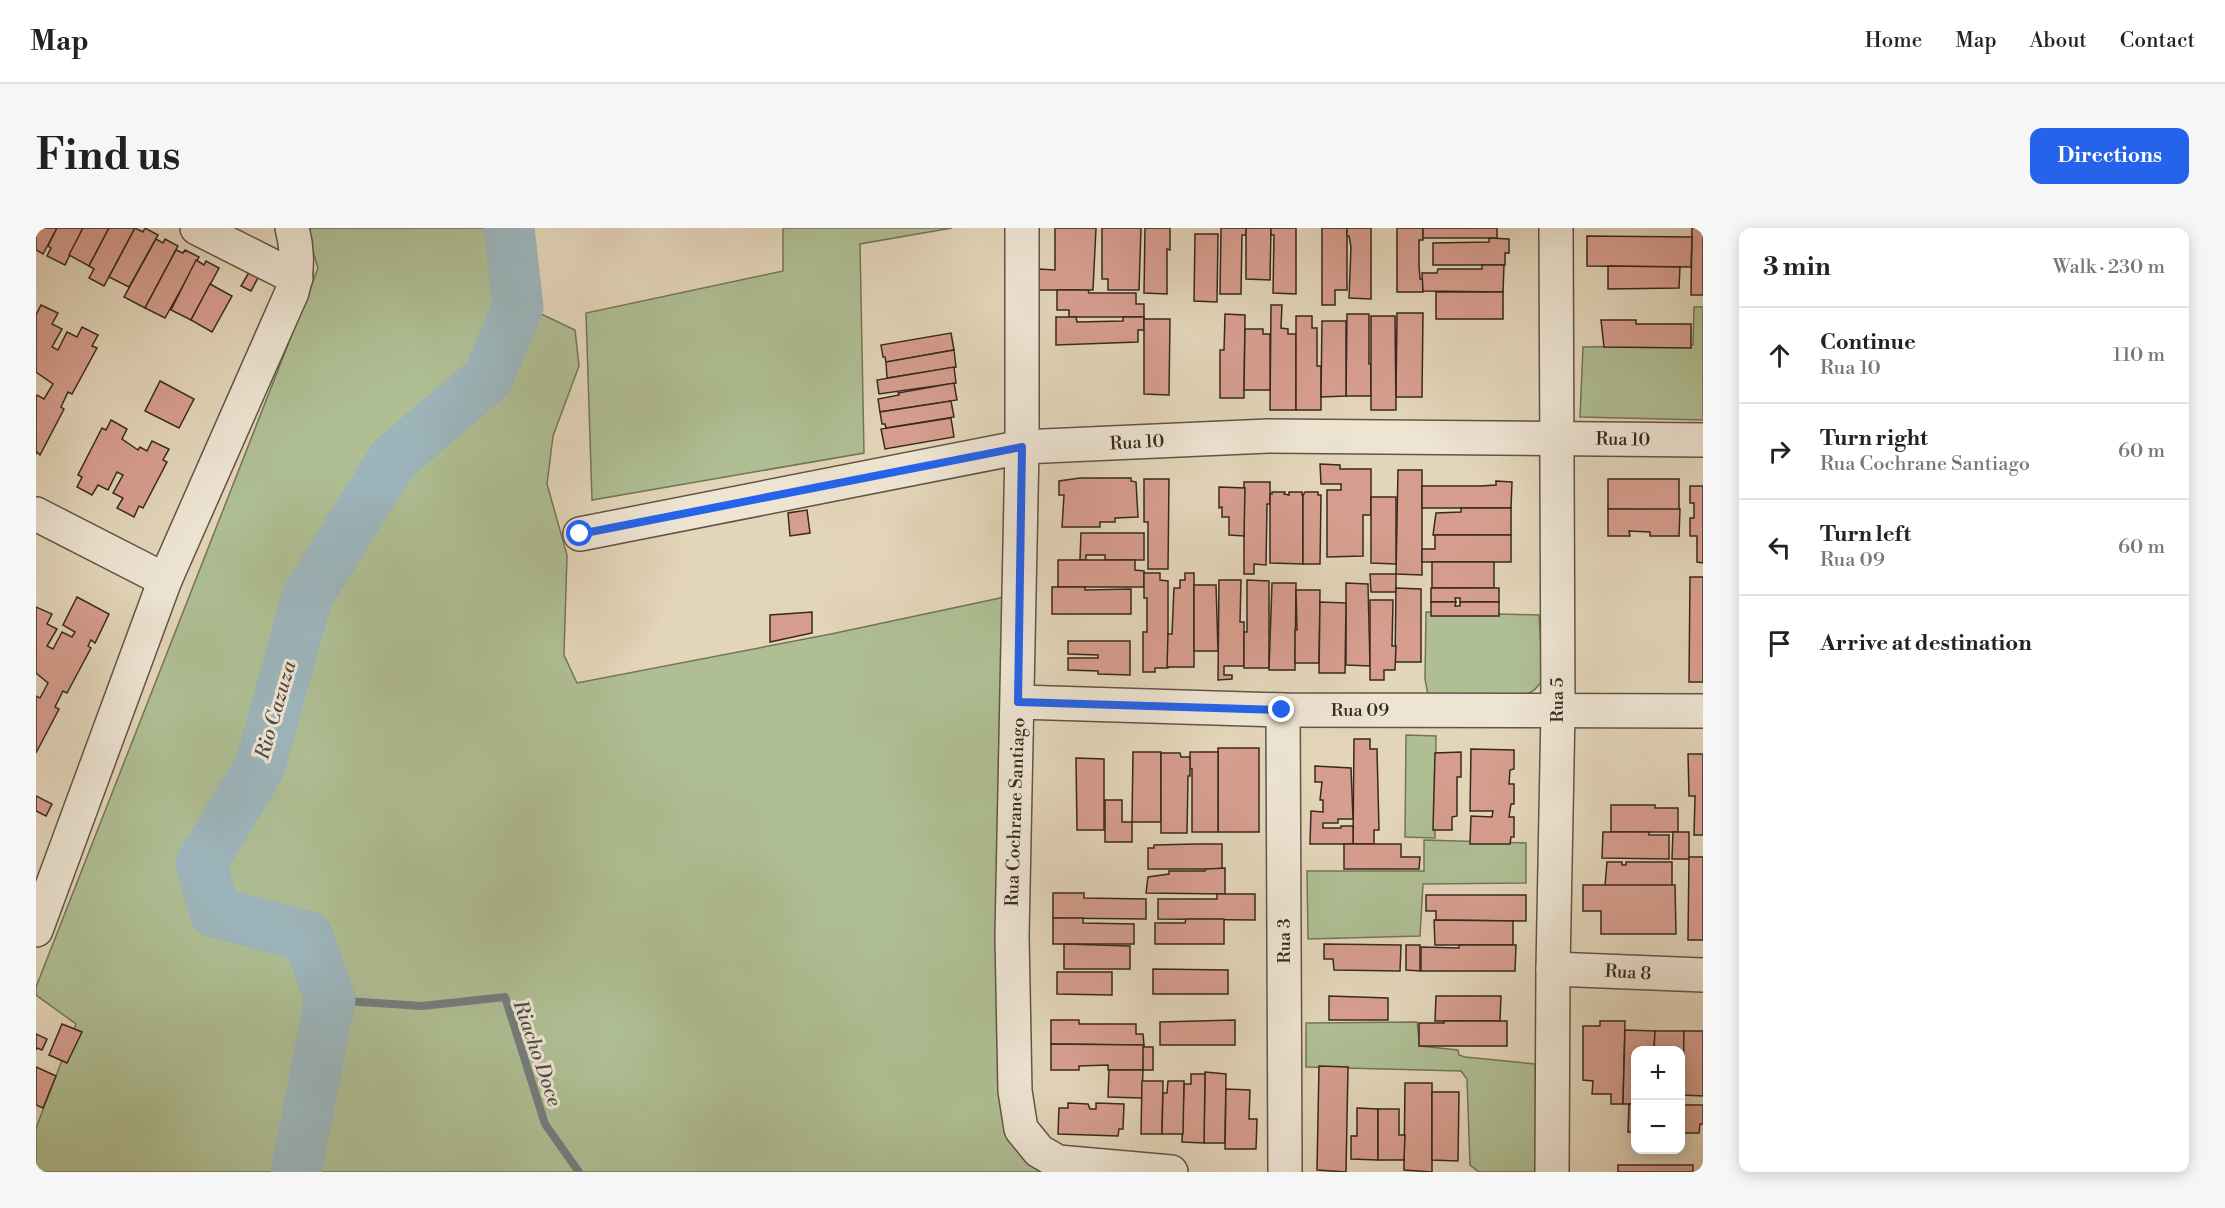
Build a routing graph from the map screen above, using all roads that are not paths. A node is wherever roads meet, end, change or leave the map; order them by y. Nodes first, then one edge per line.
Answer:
1 (197, 228) edge
2 (292, 228) edge
3 (1022, 228) edge
4 (1556, 228) edge
5 (296, 278) junction
6 (1557, 438) junction
7 (1703, 440) edge
8 (1022, 447) junction
9 (36, 514) edge
10 (580, 534) dead end
11 (165, 580) junction
12 (1018, 702) junction
13 (1282, 710) junction
14 (1558, 710) junction
15 (1703, 711) edge
16 (36, 930) edge
17 (1552, 969) junction
18 (1703, 975) edge
19 (1171, 1172) edge
20 (1285, 1172) edge
21 (1552, 1172) edge

1 - 5 street
2 - 5 street
3 - 8 street, Rua Cochrane Santiago
4 - 6 street, Rua 5
5 - 11 street
6 - 7 street, Rua 10
6 - 8 street, Rua 10
6 - 14 street, Rua 5
8 - 10 street, Rua 10
8 - 12 street, Rua Cochrane Santiago
9 - 11 street
11 - 16 street
12 - 13 street, Rua 09
12 - 19 street, Rua Cochrane Santiago
13 - 14 street, Rua 09
13 - 20 street, Rua 3
14 - 15 street, Rua 09
14 - 17 street, Rua 5
17 - 18 street, Rua 8
17 - 21 street, Rua 5

